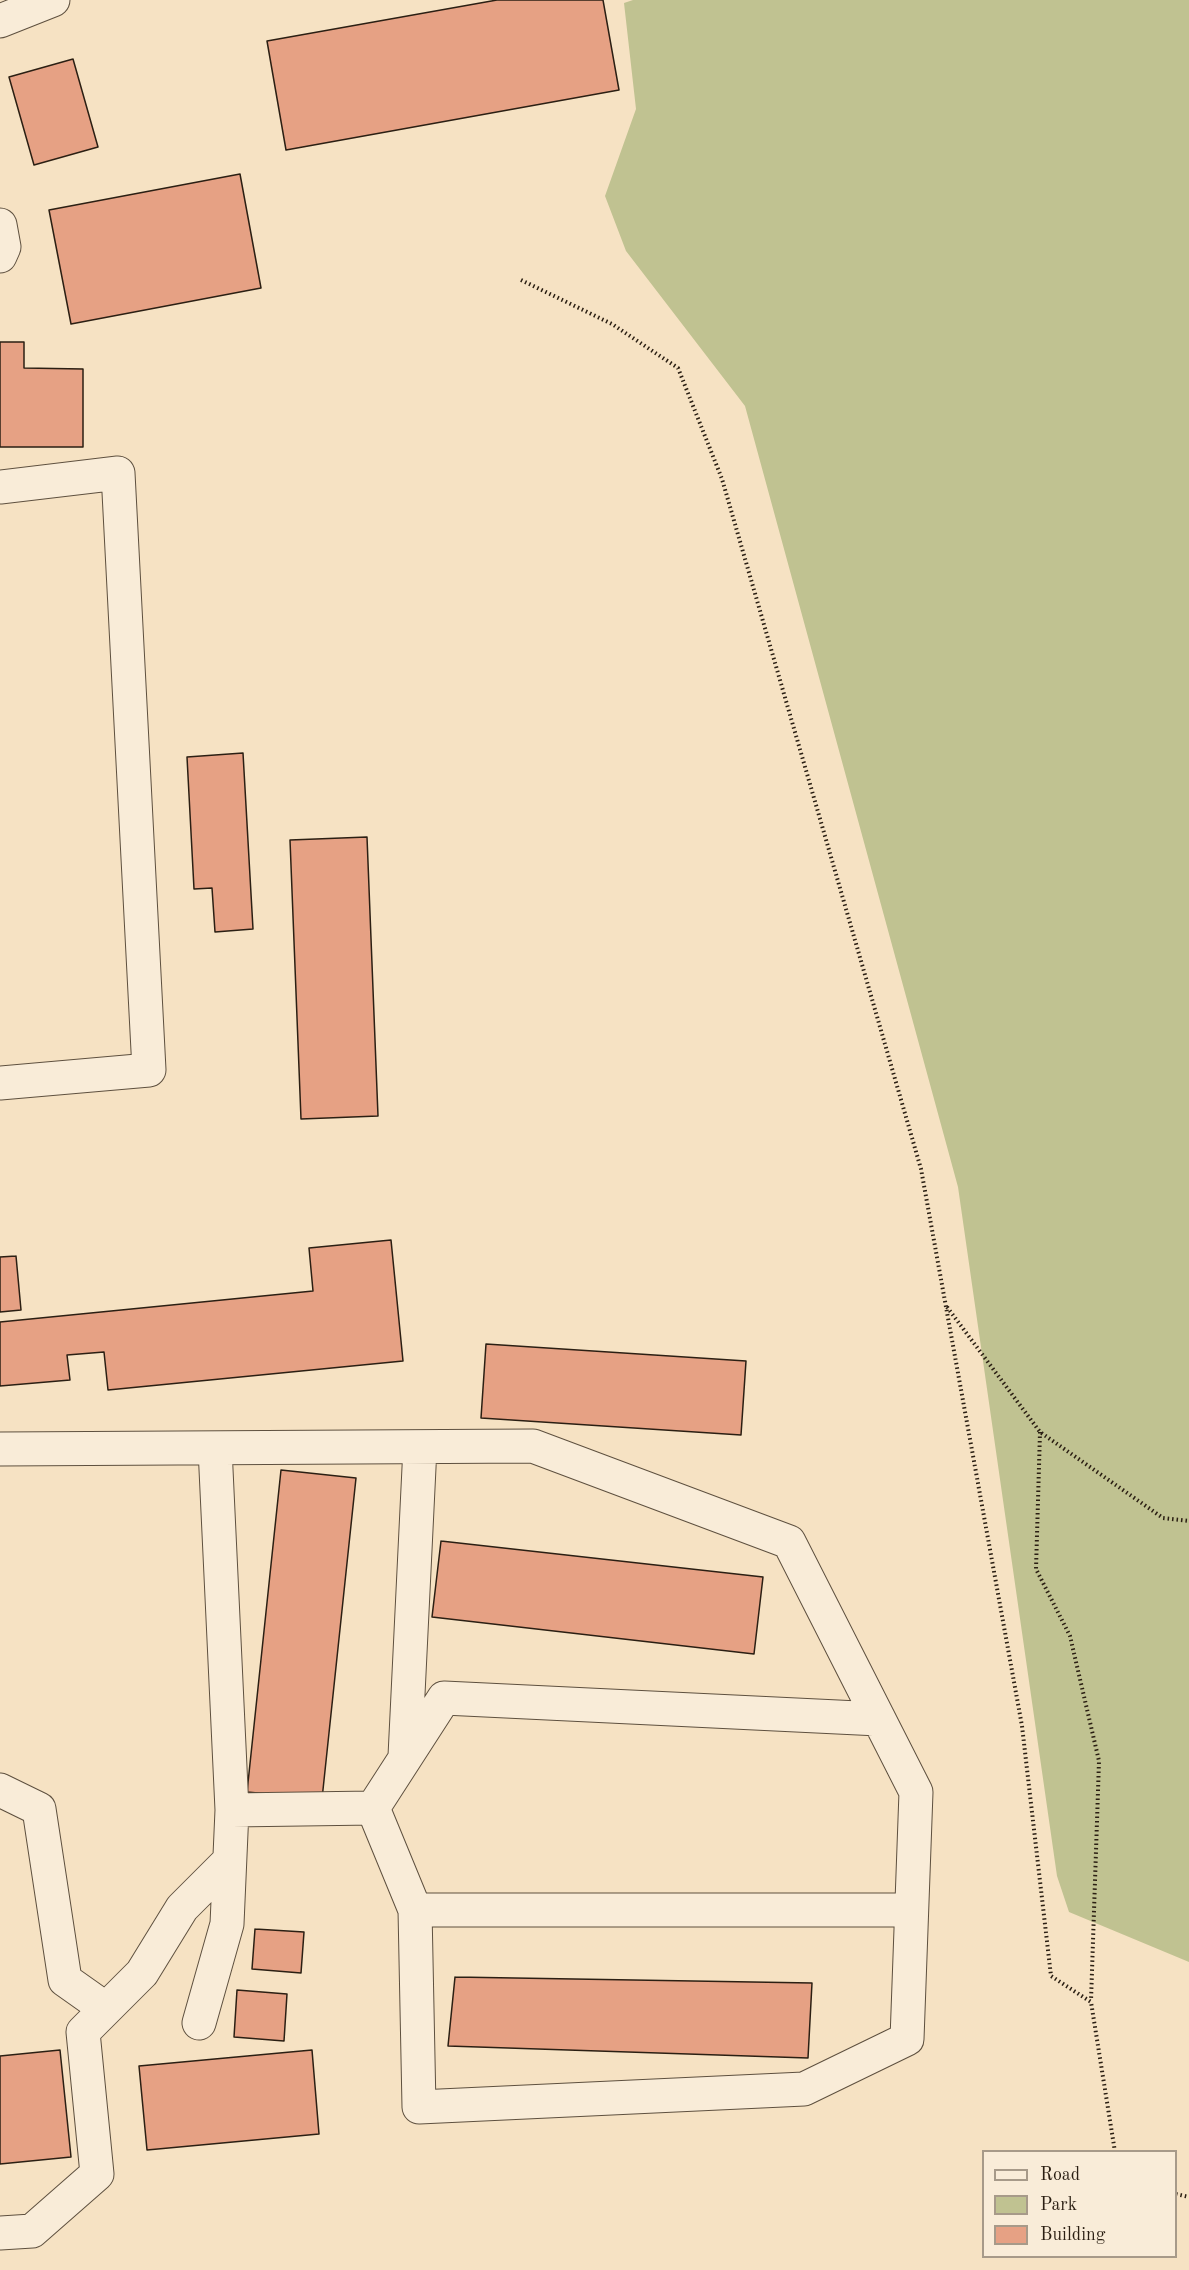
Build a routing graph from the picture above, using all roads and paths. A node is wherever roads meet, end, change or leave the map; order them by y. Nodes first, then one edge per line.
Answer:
1 (53, 0) edge
2 (0, 21) edge
3 (0, 225) edge
4 (0, 256) edge
5 (521, 280) dead end
6 (0, 487) edge
7 (0, 1083) edge
8 (946, 1307) junction
9 (1040, 1432) junction
10 (420, 1447) junction
11 (215, 1448) junction
12 (0, 1449) edge
13 (1189, 1521) edge
14 (879, 1719) junction
15 (405, 1758) junction
16 (0, 1790) edge
17 (373, 1808) junction
18 (232, 1810) junction
19 (230, 1861) junction
20 (415, 1910) junction
21 (911, 1910) junction
22 (1091, 2002) junction
23 (106, 2008) junction
24 (199, 2023) dead end
25 (1115, 2150) edge
26 (0, 2233) edge

1 - 2 lane
3 - 4 lane
5 - 8 path
6 - 7 lane
8 - 9 path
8 - 22 path
9 - 13 path
9 - 22 path
10 - 11 lane
10 - 14 lane
10 - 15 lane
11 - 12 lane
11 - 18 lane
14 - 15 lane
14 - 21 lane
15 - 17 lane
16 - 23 lane
17 - 18 lane
17 - 20 lane
18 - 19 lane
19 - 23 lane
19 - 24 lane
20 - 21 lane
20 - 21 lane
22 - 25 path
23 - 26 lane

